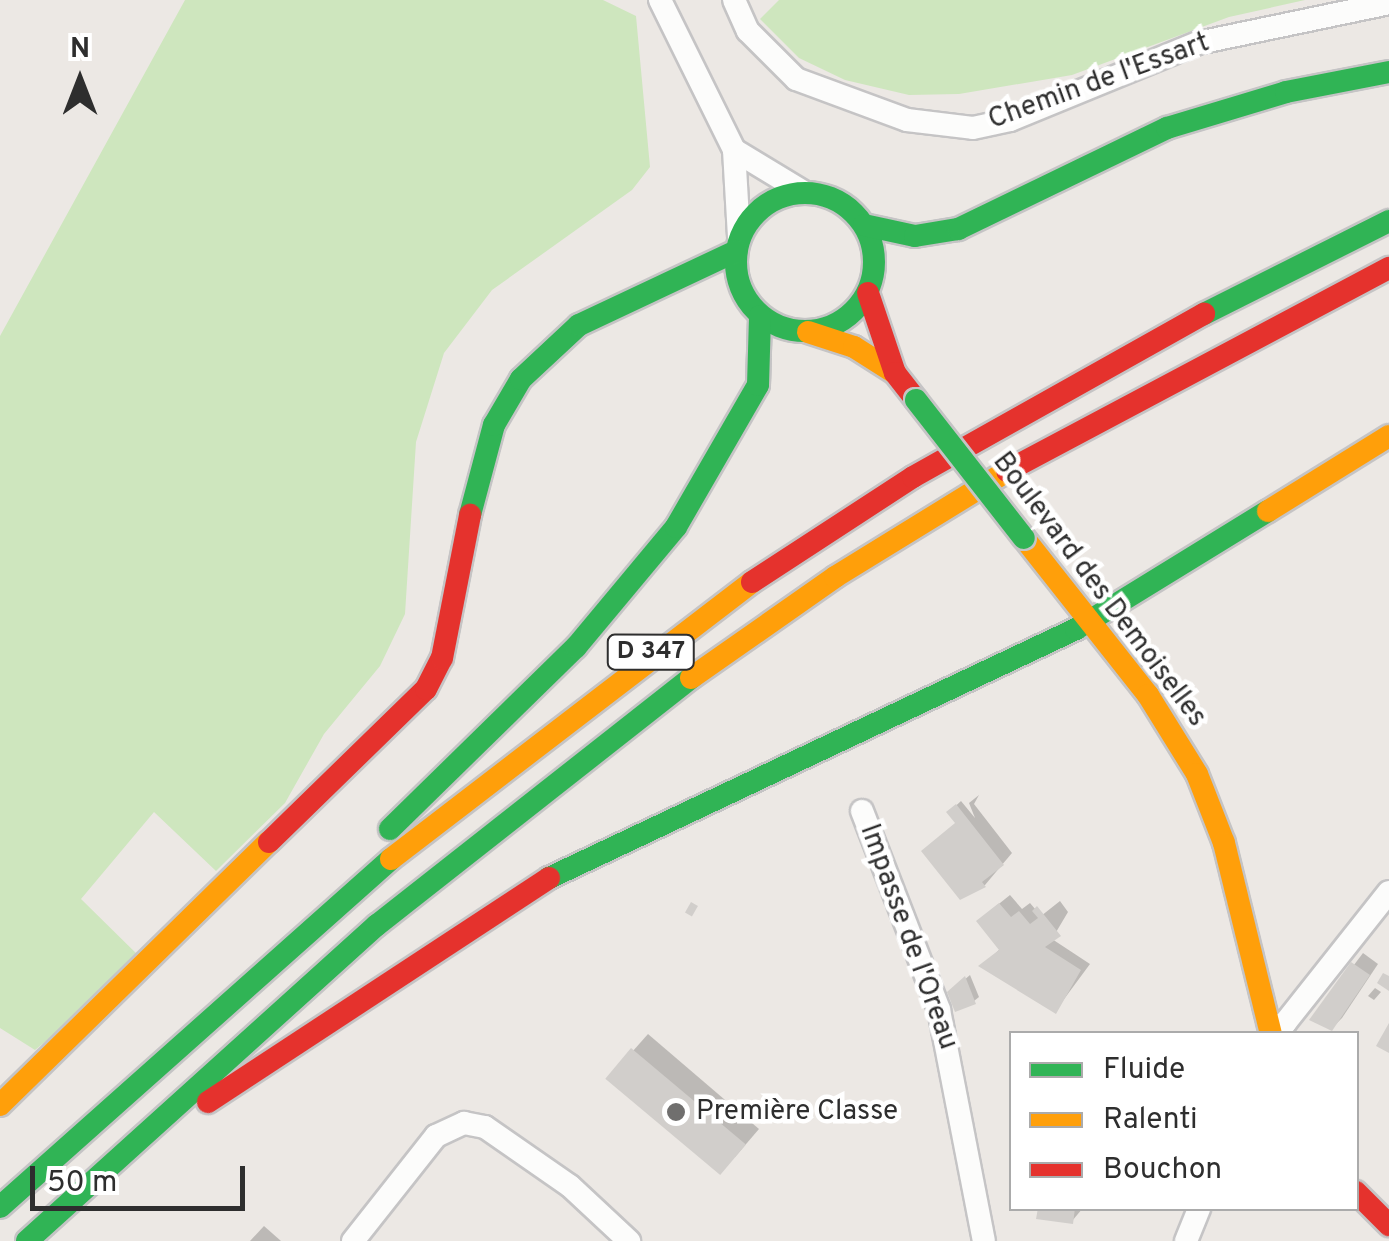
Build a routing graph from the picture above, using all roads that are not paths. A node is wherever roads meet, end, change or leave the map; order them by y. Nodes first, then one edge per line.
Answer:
1 (660, 0) edge
2 (734, 0) edge
3 (1389, 3) edge
4 (1389, 72) edge
5 (734, 150) junction
6 (805, 193) junction
7 (1389, 221) edge
8 (864, 225) junction
9 (738, 244) junction
10 (1389, 268) edge
11 (664, 286) junction
12 (723, 291) junction
13 (868, 293) junction
14 (760, 316) junction
15 (808, 332) junction
16 (894, 373) junction
17 (1389, 436) edge
18 (1091, 620) junction
19 (862, 812) dead end
20 (1389, 892) edge
21 (255, 977) junction
22 (1271, 1031) edge
23 (1273, 1031) edge
24 (0, 1105) edge
25 (126, 1151) junction
26 (1359, 1195) edge
27 (0, 1207) edge
28 (1198, 1211) edge
29 (1389, 1225) edge
30 (27, 1241) edge
31 (354, 1241) edge
32 (629, 1241) edge
33 (984, 1241) edge
34 (1186, 1241) edge

1 - 5 street
2 - 3 street, Chemin de l'Essart
4 - 8 main road
5 - 6 street
5 - 9 street
6 - 8 main road
6 - 9 main road
7 - 21 main road, D 347
8 - 13 main road
9 - 11 main road
9 - 12 main road
10 - 25 main road, D 347
11 - 12 main road
11 - 24 main road
12 - 14 main road
13 - 15 main road
13 - 16 main road, Boulevard des Demoiselles
14 - 15 main road
14 - 21 main road
15 - 16 main road, Boulevard des Demoiselles
16 - 18 main road, Boulevard des Demoiselles, bridge
17 - 18 main road
18 - 22 main road, Boulevard des Demoiselles
18 - 25 main road
19 - 33 street, Impasse de l'Oreau
20 - 23 street
21 - 27 main road, D 347
25 - 30 main road, D 347
26 - 29 main road
28 - 34 street
31 - 32 street

